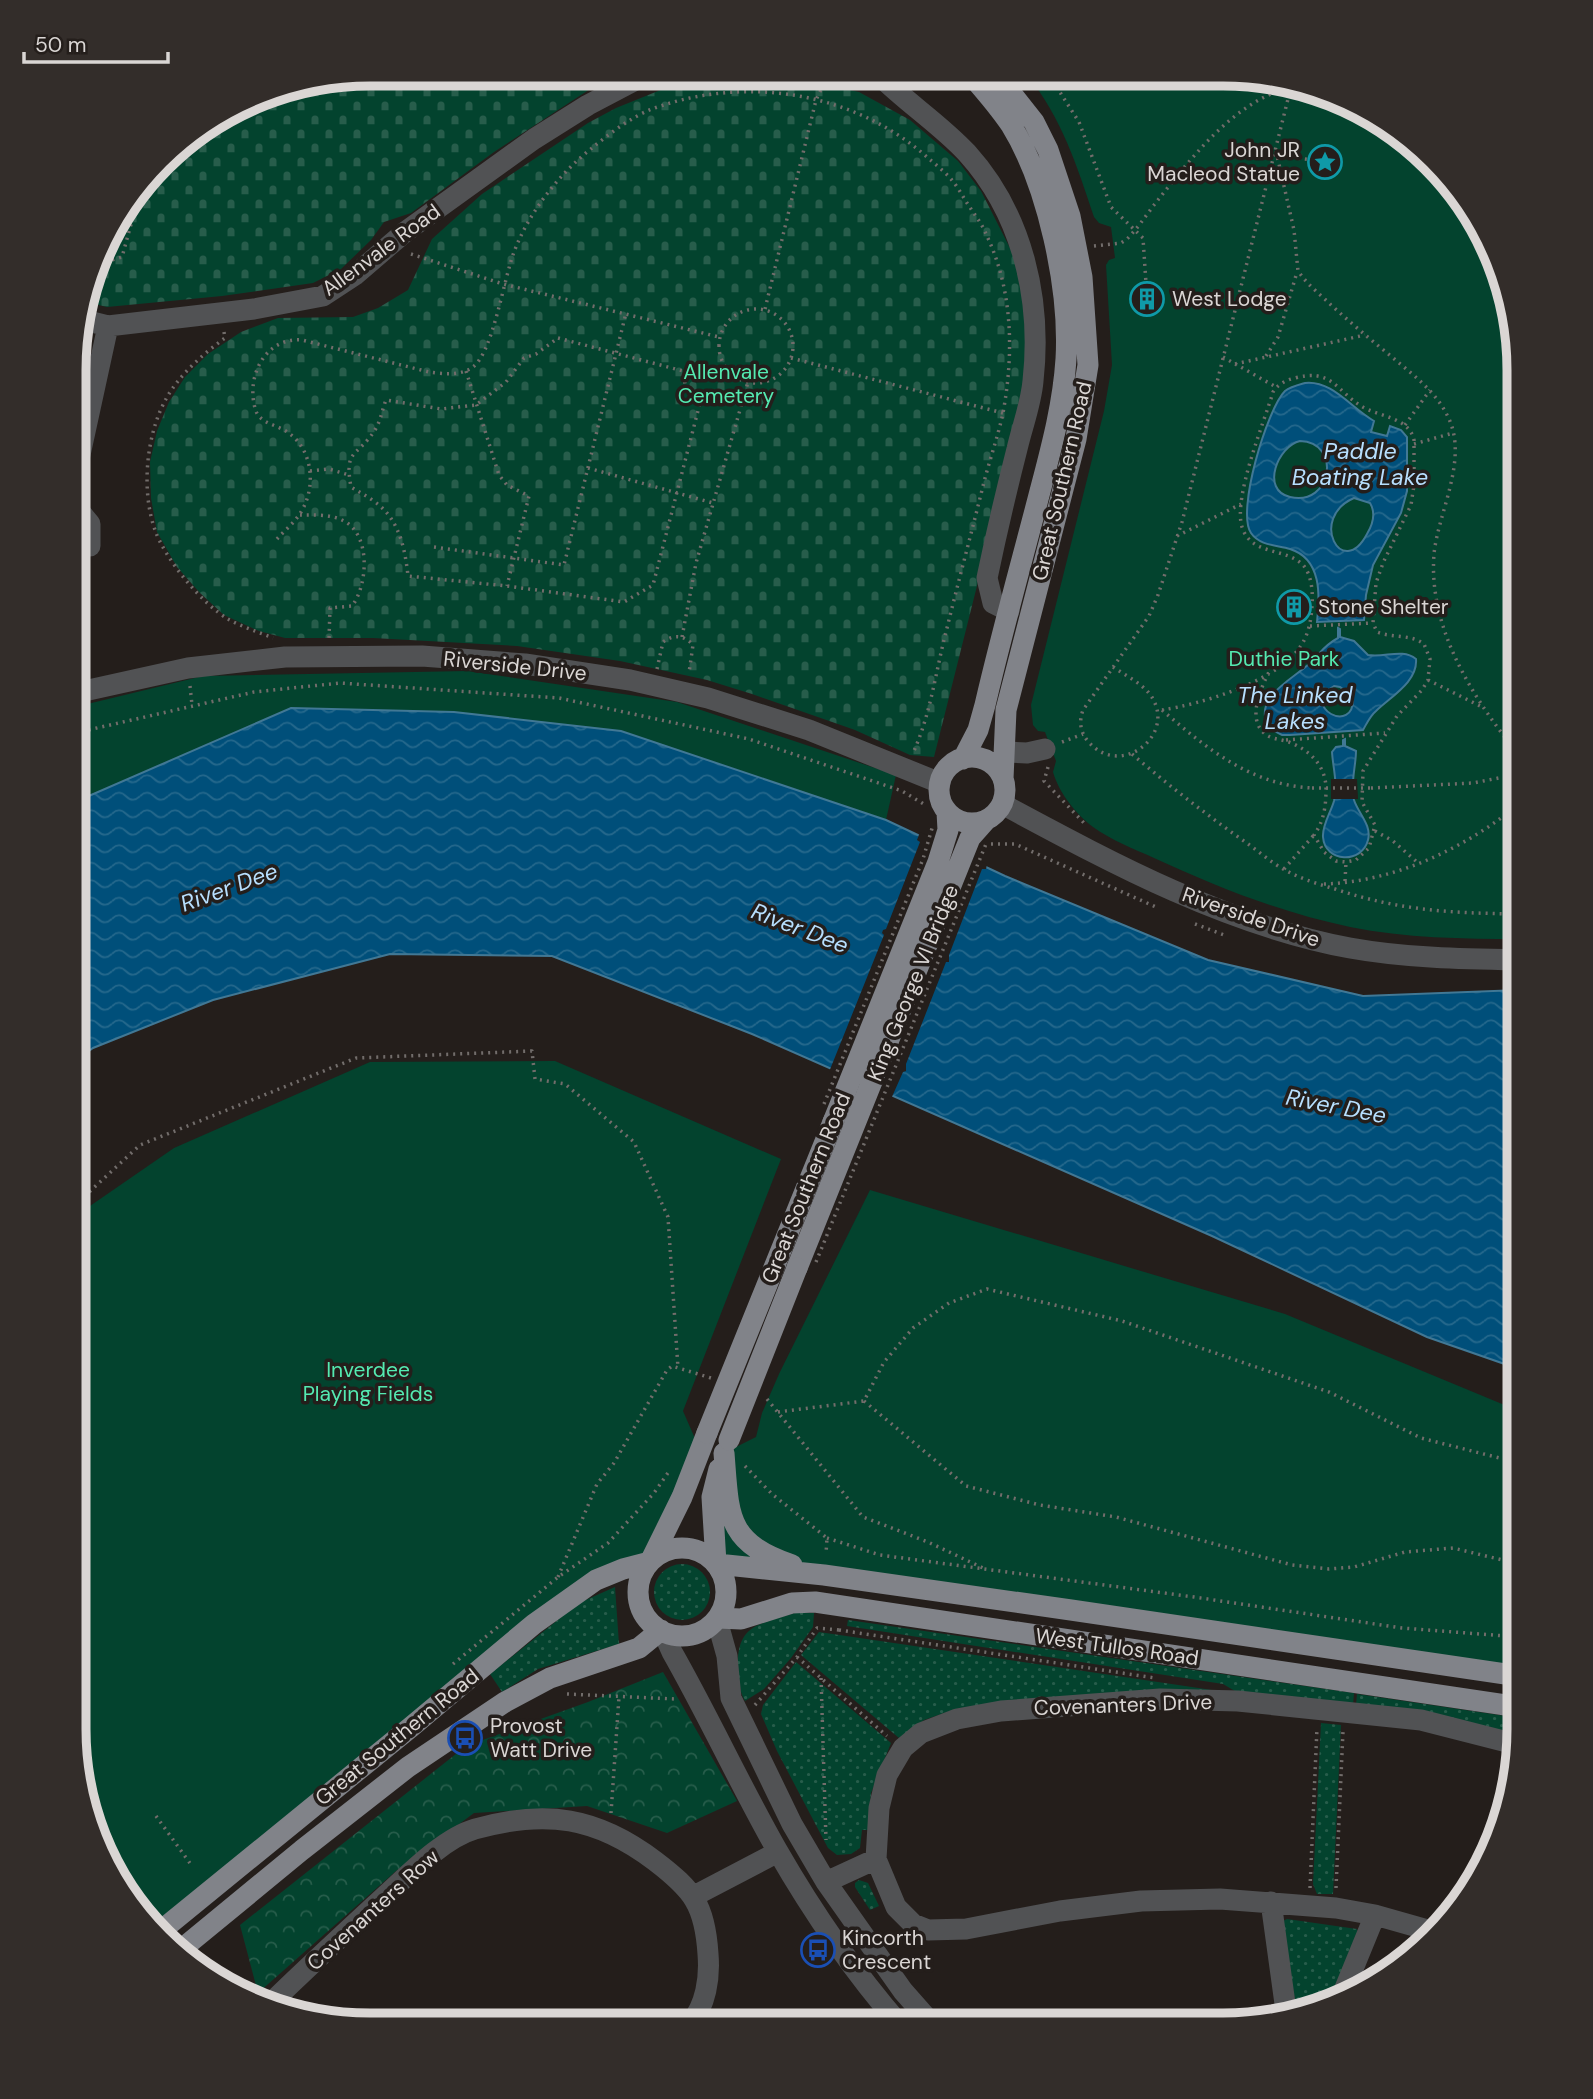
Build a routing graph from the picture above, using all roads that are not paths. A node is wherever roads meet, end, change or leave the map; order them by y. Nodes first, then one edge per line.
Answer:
1 (624, 86) edge
2 (892, 86) edge
3 (980, 86) edge
4 (1006, 86) edge
5 (90, 321) edge
6 (108, 326) junction
7 (86, 435) edge
8 (86, 519) edge
9 (90, 547) dead end
10 (1009, 611) junction
11 (86, 691) edge
12 (1045, 749) dead end
13 (1006, 752) junction
14 (963, 759) junction
15 (1003, 779) junction
16 (940, 783) junction
17 (1002, 804) junction
18 (986, 820) junction
19 (948, 821) junction
20 (1507, 959) edge
21 (731, 1452) junction
22 (650, 1561) junction
23 (716, 1563) junction
24 (824, 1575) junction
25 (717, 1619) junction
26 (662, 1631) junction
27 (1507, 1674) edge
28 (1507, 1705) edge
29 (1507, 1742) edge
30 (778, 1852) junction
31 (876, 1859) junction
32 (826, 1882) junction
33 (694, 1896) junction
34 (1271, 1902) junction
35 (1376, 1915) junction
36 (166, 1927) edge
37 (1424, 1930) edge
38 (186, 1945) edge
39 (1346, 1985) edge
40 (277, 1997) edge
41 (1285, 2006) edge
42 (696, 2013) edge
43 (890, 2013) edge
44 (923, 2013) edge

1 - 6 street, Allenvale Road
2 - 10 street
3 - 10 main road, Great Southern Road
4 - 13 main road, Great Southern Road
5 - 6 street, Allenvale Road
6 - 7 street
8 - 9 street
10 - 14 main road, Great Southern Road
11 - 16 street, Riverside Drive
12 - 13 street
13 - 15 main road, Great Southern Road
14 - 15 main road
14 - 16 main road
15 - 17 main road
16 - 19 main road
17 - 18 main road
17 - 20 street, Riverside Drive
18 - 19 main road
18 - 21 main road, Great Southern Road, bridge
19 - 22 main road, Great Southern Road, bridge
21 - 23 main road, Great Southern Road
21 - 24 main road
22 - 23 main road
22 - 26 main road
22 - 36 main road, Great Southern Road
23 - 24 main road, West Tullos Road
23 - 25 main road
24 - 27 main road, West Tullos Road
25 - 26 main road
25 - 28 main road, West Tullos Road
25 - 32 street
26 - 30 street
26 - 38 main road, Great Southern Road
29 - 31 street, Covenanters Drive
30 - 32 street
30 - 33 street
30 - 43 street
31 - 32 street
31 - 34 street
32 - 44 street
33 - 40 street, Covenanters Row
33 - 42 street
34 - 35 street
34 - 41 street
35 - 37 street
35 - 39 street

